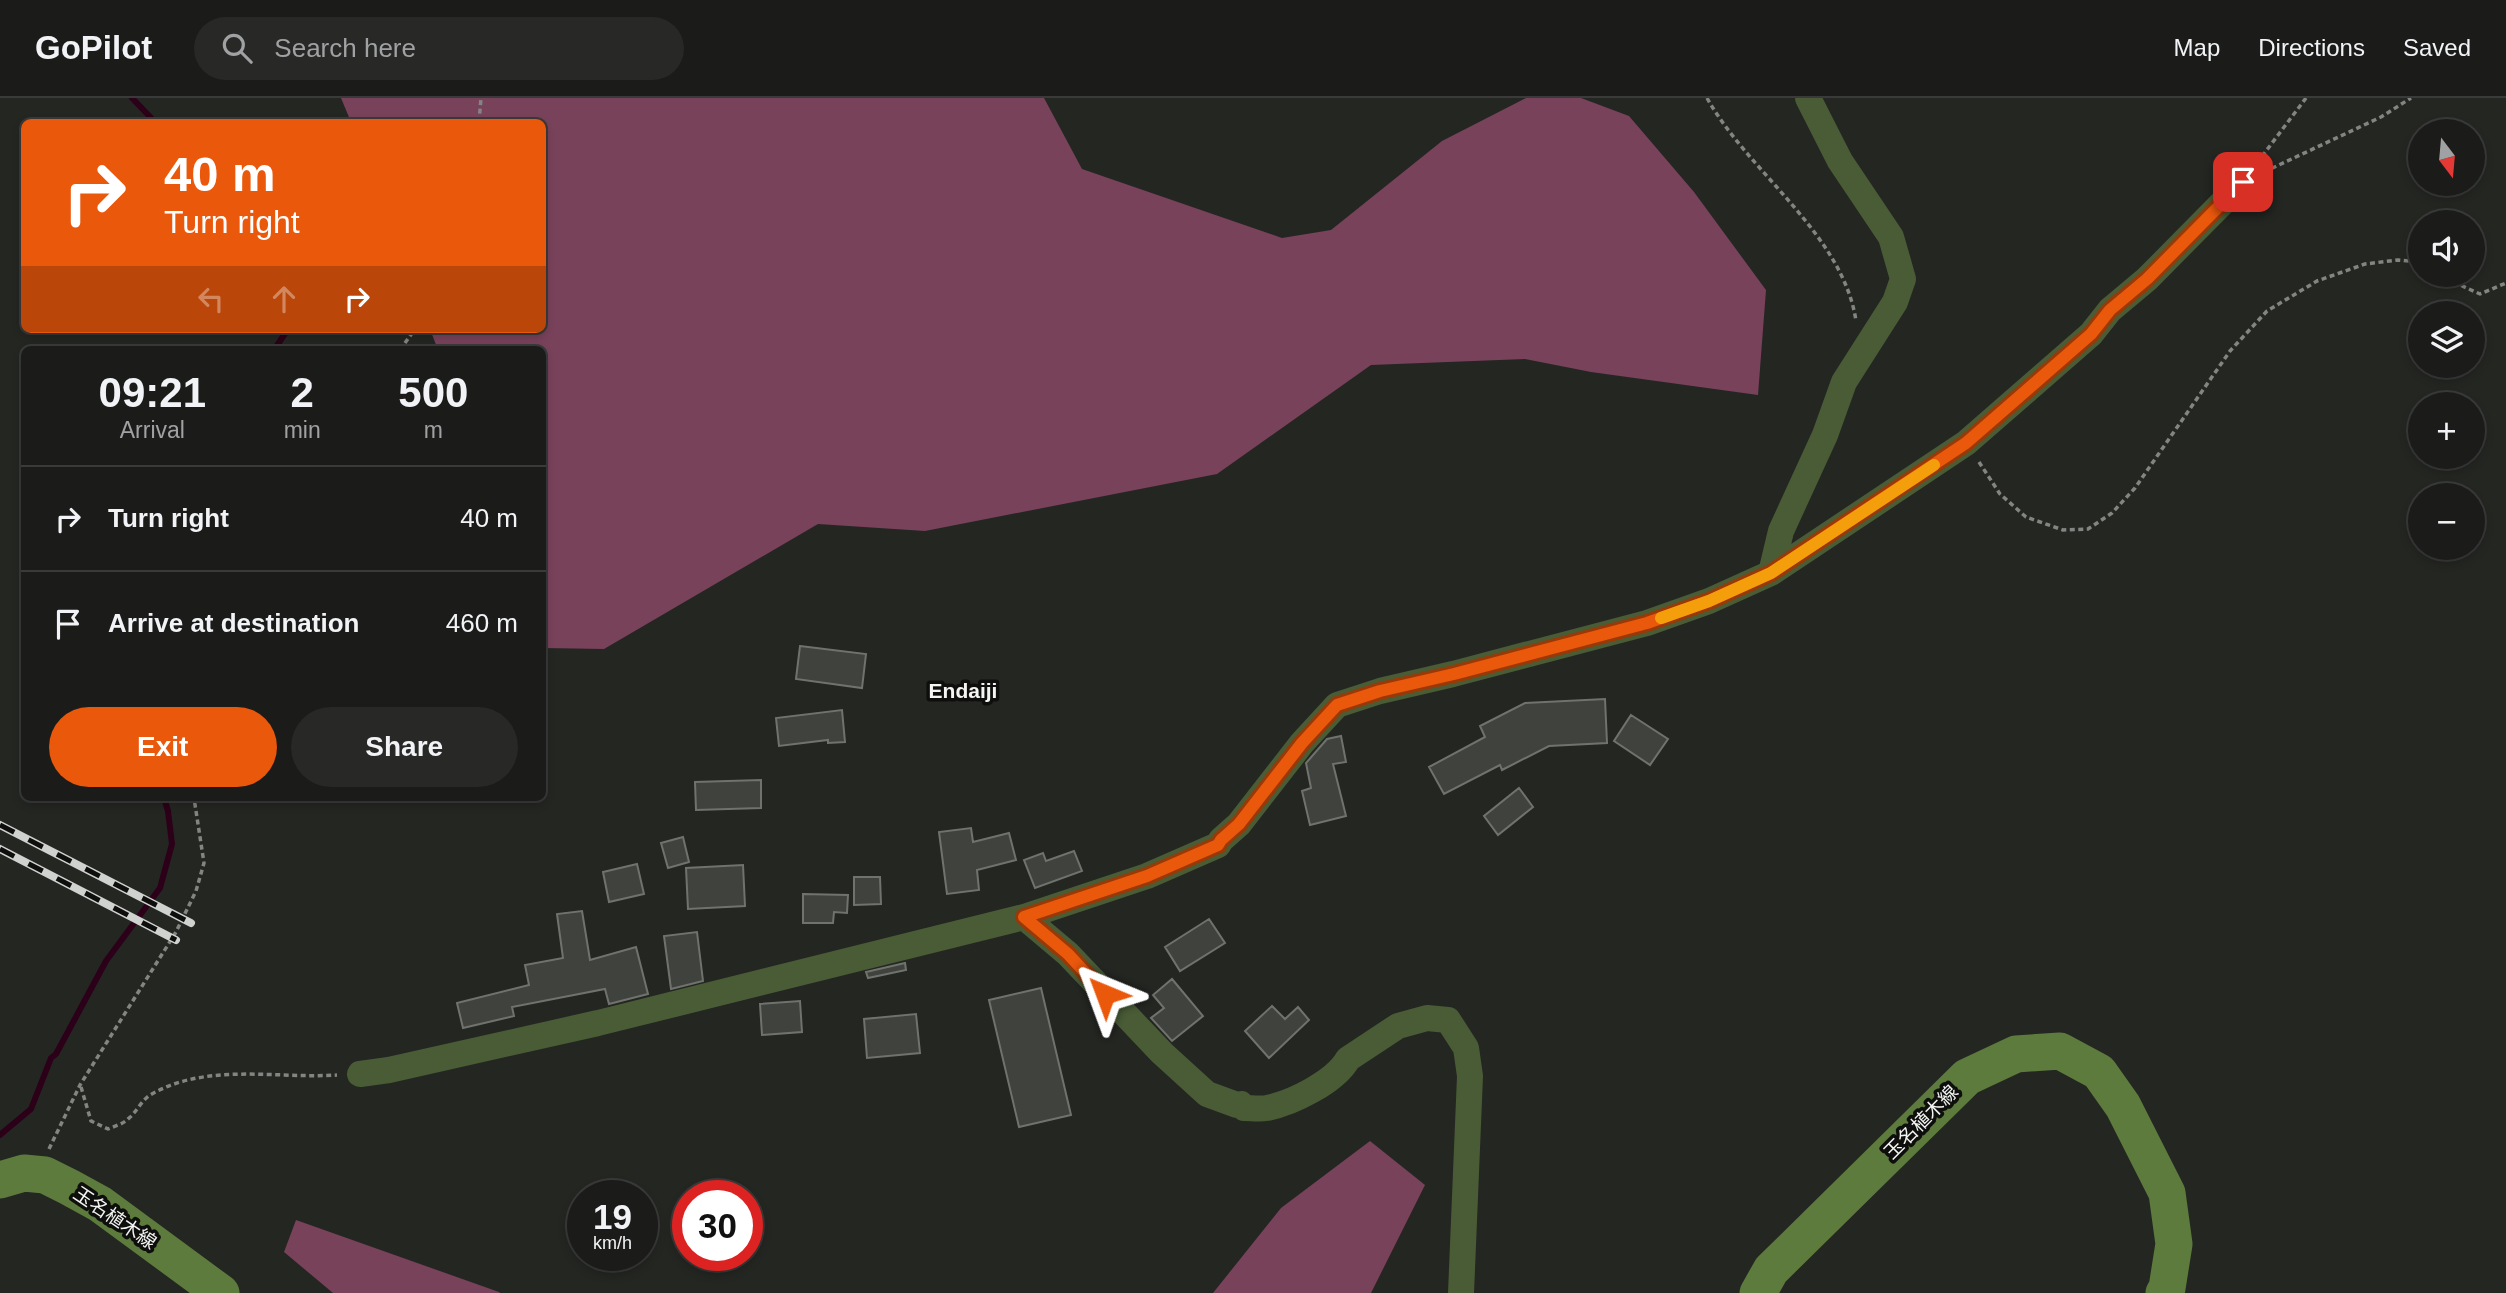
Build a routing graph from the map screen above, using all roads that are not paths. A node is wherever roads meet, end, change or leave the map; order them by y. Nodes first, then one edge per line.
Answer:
1 (1808, 98) edge
2 (2243, 182) road end
3 (1771, 573) junction
4 (1024, 917) junction
5 (360, 1074) road end
6 (0, 1180) edge
7 (220, 1293) edge
8 (1461, 1293) edge
9 (1758, 1293) edge
10 (2164, 1293) edge

1 - 3 street
2 - 3 street
3 - 4 street
4 - 5 street
4 - 8 street
6 - 7 main road, 玉名植木線
9 - 10 main road, 玉名植木線

